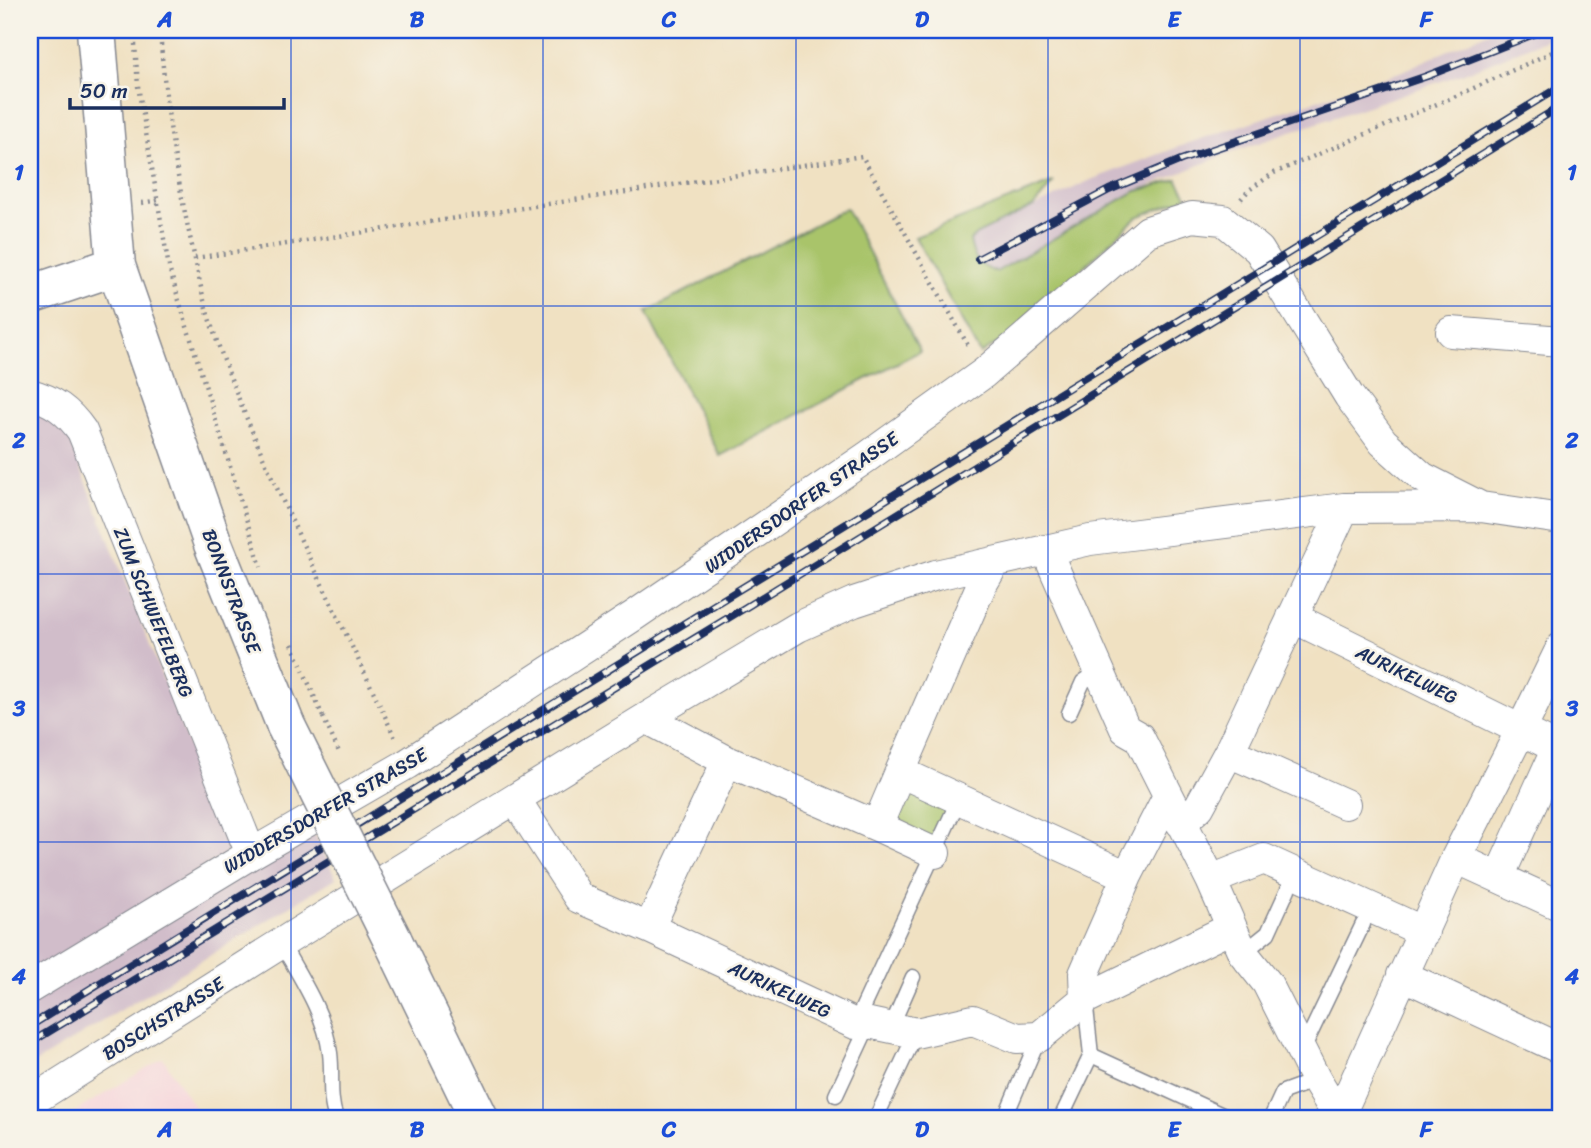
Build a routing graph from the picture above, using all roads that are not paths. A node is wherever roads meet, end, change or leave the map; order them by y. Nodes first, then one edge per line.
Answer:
1 (96, 30) edge
2 (116, 266) junction
3 (30, 295) edge
4 (1451, 332) dead end
5 (1561, 341) edge
6 (30, 394) edge
7 (1481, 507) junction
8 (1344, 508) junction
9 (1561, 519) edge
10 (1046, 550) junction
11 (995, 562) junction
12 (1292, 617) junction
13 (1561, 648) edge
14 (1100, 670) junction
15 (1069, 713) dead end
16 (646, 718) junction
17 (1521, 730) junction
18 (1559, 749) edge
19 (1229, 751) junction
20 (727, 761) junction
21 (900, 772) junction
22 (1168, 796) junction
23 (960, 797) junction
24 (515, 799) junction
25 (1345, 804) dead end
26 (1181, 823) junction
27 (877, 826) junction
28 (934, 853) junction
29 (251, 854) junction
30 (1456, 858) junction
31 (1127, 876) junction
32 (1499, 877) junction
33 (1211, 880) junction
34 (1288, 889) dead end
35 (1561, 906) edge
36 (1363, 924) dead end
37 (649, 928) junction
38 (1424, 932) junction
39 (289, 939) junction
40 (1237, 940) junction
41 (1402, 975) junction
42 (913, 977) dead end
43 (30, 988) edge
44 (1084, 999) junction
45 (883, 1027) junction
46 (1039, 1037) junction
47 (1561, 1049) edge
48 (1302, 1051) junction
49 (1091, 1055) junction
50 (1316, 1080) junction
51 (836, 1096) dead end
52 (30, 1102) edge
53 (1009, 1108) dead end
54 (336, 1118) edge
55 (479, 1118) edge
56 (876, 1118) edge
57 (1061, 1118) edge
58 (1228, 1118) edge
59 (1270, 1118) edge
60 (1339, 1118) edge

1 - 2 main road, BONNSTRASSE
2 - 3 main road
2 - 55 main road, BONNSTRASSE, bridge
4 - 5 street
6 - 29 street, ZUM SCHWEFELBERG
7 - 8 street
7 - 9 street
7 - 29 street, WIDDERSDORFER STRASSE
8 - 10 street
8 - 12 street
10 - 11 street
10 - 14 street
11 - 16 street
11 - 21 street
12 - 17 street, AURIKELWEG
12 - 19 street
13 - 17 street
14 - 15 lane
14 - 22 street
16 - 20 street
16 - 24 street
17 - 18 street, AURIKELWEG
17 - 30 street
18 - 32 street, AURIKELWEG
19 - 25 street
19 - 26 street
20 - 27 street
20 - 37 street
21 - 23 street
21 - 27 street
22 - 26 street
22 - 31 street
23 - 28 lane
23 - 31 street
24 - 37 street, AURIKELWEG
24 - 39 street
26 - 33 street
27 - 28 street
28 - 45 lane
29 - 43 street, WIDDERSDORFER STRASSE
30 - 32 street
30 - 38 street
31 - 44 street
32 - 35 street
33 - 38 street
33 - 40 street
34 - 40 lane
36 - 48 lane
37 - 45 street, AURIKELWEG
38 - 41 street
39 - 52 street, BOSCHSTRASSE
39 - 54 lane
40 - 44 street
40 - 48 street
41 - 47 street
41 - 60 street
42 - 45 lane
44 - 46 street
44 - 49 lane
45 - 46 street
45 - 51 lane
45 - 56 lane
46 - 53 lane
48 - 50 street
49 - 57 lane
49 - 58 lane
50 - 59 lane
50 - 60 street

